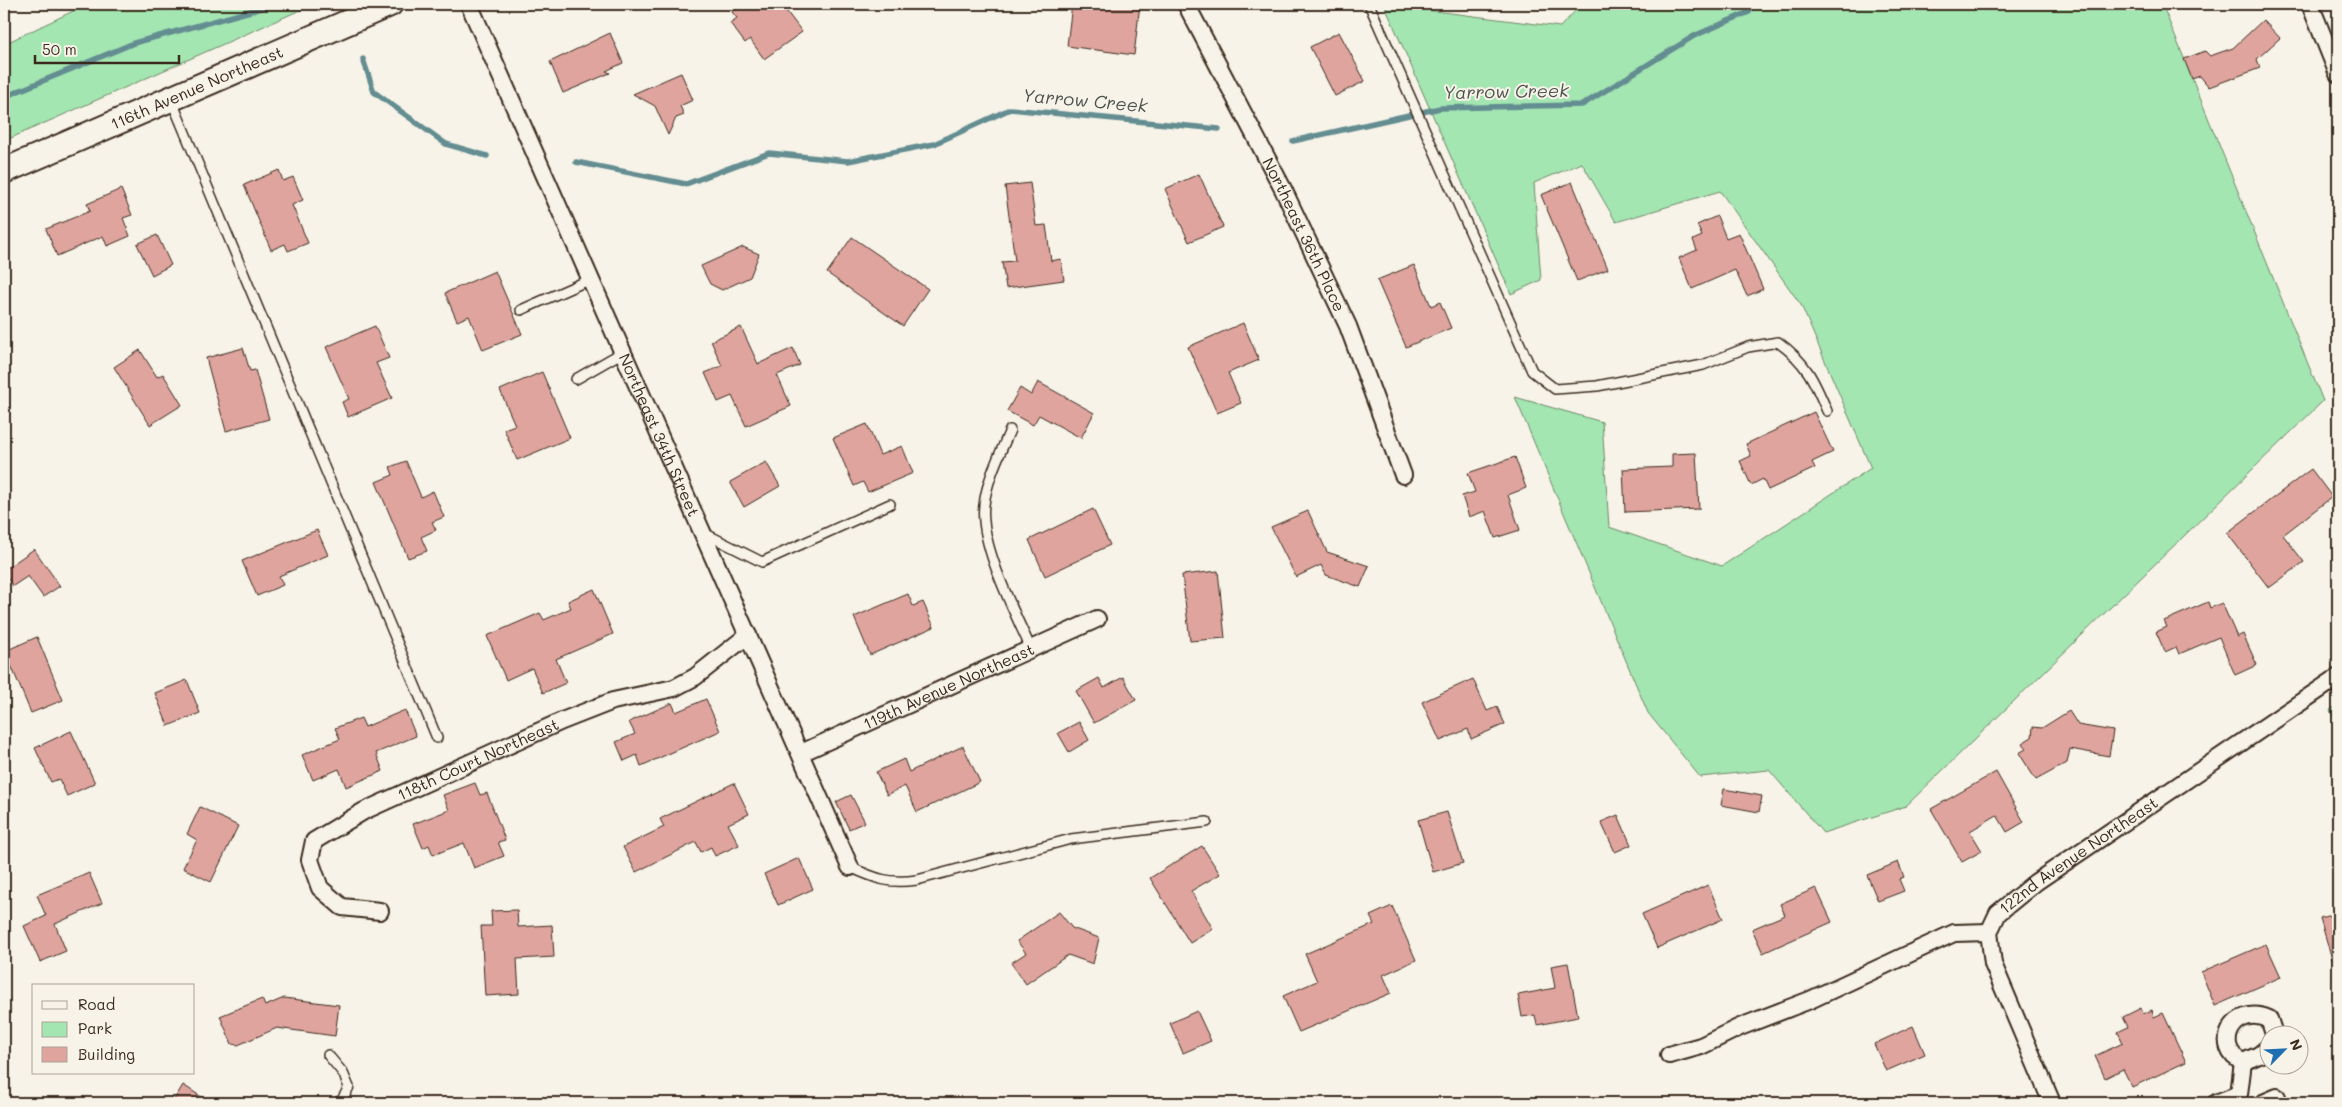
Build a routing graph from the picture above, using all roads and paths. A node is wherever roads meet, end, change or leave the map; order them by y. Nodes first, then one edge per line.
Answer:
1 (390, 4) edge
2 (469, 4) edge
3 (1186, 4) edge
4 (1369, 4) edge
5 (2310, 4) edge
6 (2338, 74) edge
7 (171, 99) junction
8 (4, 171) edge
9 (591, 279) junction
10 (521, 310) dead end
11 (623, 352) junction
12 (576, 379) dead end
13 (1827, 411) dead end
14 (1010, 430) dead end
15 (1402, 475) dead end
16 (890, 504) dead end
17 (704, 533) junction
18 (1097, 619) dead end
19 (748, 635) junction
20 (1031, 649) junction
21 (2338, 677) edge
22 (437, 738) dead end
23 (801, 753) junction
24 (1207, 822) dead end
25 (850, 867) joint
26 (380, 911) dead end
27 (1989, 932) junction
28 (2271, 1024) edge
29 (2260, 1054) edge
30 (328, 1055) dead end
31 (1670, 1055) dead end
32 (2244, 1062) junction
33 (2243, 1098) edge
34 (337, 1103) edge
35 (2052, 1103) edge
36 (2216, 1103) edge

1 - 7 street, 116th Avenue Northeast
2 - 9 street, Northeast 34th Street
3 - 15 street, Northeast 36th Place
4 - 13 lane
5 - 6 street
7 - 8 street, 116th Avenue Northeast
7 - 22 lane
9 - 10 lane
9 - 11 street, Northeast 34th Street
11 - 12 lane
11 - 17 street, Northeast 34th Street
14 - 20 lane
16 - 17 lane
17 - 19 street, Northeast 34th Street
18 - 20 street, 119th Avenue Northeast
19 - 23 street, Northeast 34th Street
19 - 26 street, 118th Court Northeast
20 - 23 street, 119th Avenue Northeast
21 - 27 street, 122nd Avenue Northeast
23 - 25 street, Northeast 34th Street
24 - 25 lane
27 - 31 street, 122nd Avenue Northeast
27 - 35 street
28 - 32 street
29 - 32 street
30 - 34 lane
32 - 33 street
33 - 36 street

